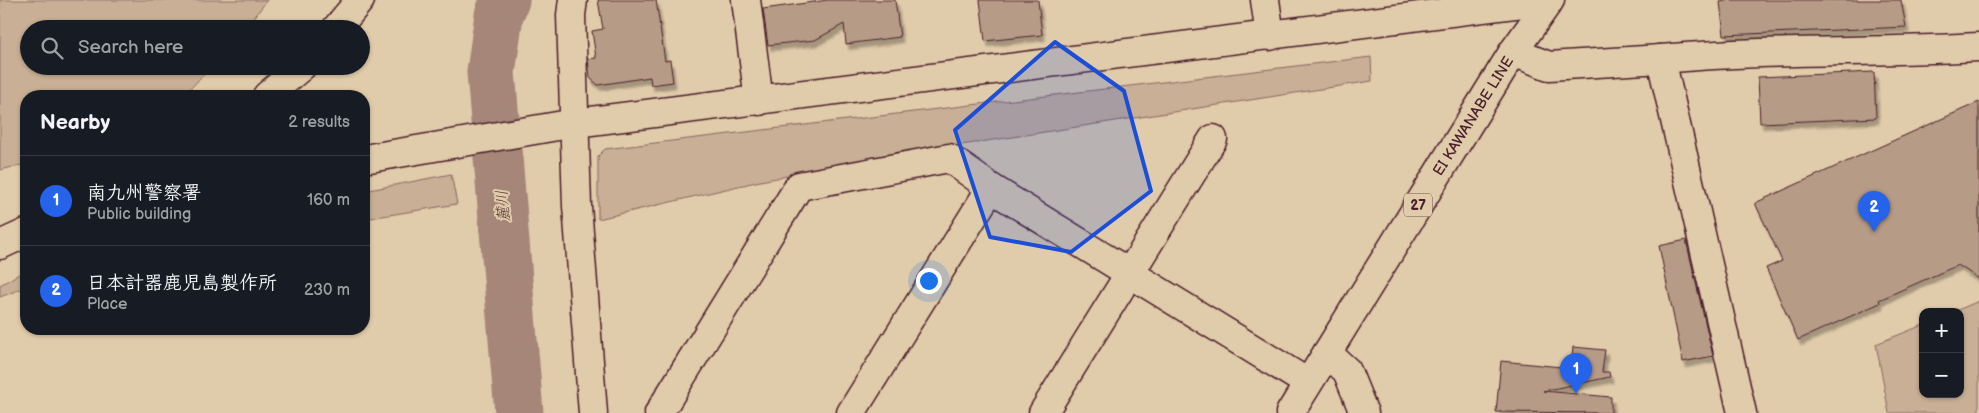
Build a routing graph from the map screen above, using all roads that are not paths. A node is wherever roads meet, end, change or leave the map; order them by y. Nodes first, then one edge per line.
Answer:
1 (360, 0) edge
2 (573, 0) edge
3 (746, 0) edge
4 (1265, 0) edge
5 (1546, 0) edge
6 (1550, 0) edge
7 (343, 20) edge
8 (1270, 36) junction
9 (1979, 47) edge
10 (1513, 52) junction
11 (1661, 59) junction
12 (291, 75) edge
13 (273, 90) edge
14 (759, 100) junction
15 (567, 124) junction
16 (1213, 139) dead end
17 (370, 158) edge
18 (991, 188) junction
19 (20, 236) edge
20 (0, 245) edge
21 (1131, 274) junction
22 (1327, 353) junction
23 (1308, 383) junction
24 (593, 413) edge
25 (659, 413) edge
26 (851, 413) edge
27 (1043, 413) edge
28 (1290, 413) edge
29 (1364, 413) edge
30 (1742, 413) edge

1 - 7 street
2 - 15 street
3 - 14 street
4 - 8 street
5 - 8 street
6 - 10 street, EI KAWANABE LINE / 27
8 - 14 street
9 - 11 street
10 - 11 street
10 - 22 street, EI KAWANABE LINE / 27
11 - 30 street
12 - 13 street
14 - 15 street
15 - 17 street
15 - 24 street
16 - 21 street
18 - 21 street
18 - 25 street
18 - 26 street
19 - 20 street
21 - 23 street
21 - 27 street
22 - 23 street, EI KAWANABE LINE / 27
22 - 29 street
23 - 28 street, EI KAWANABE LINE / 27

